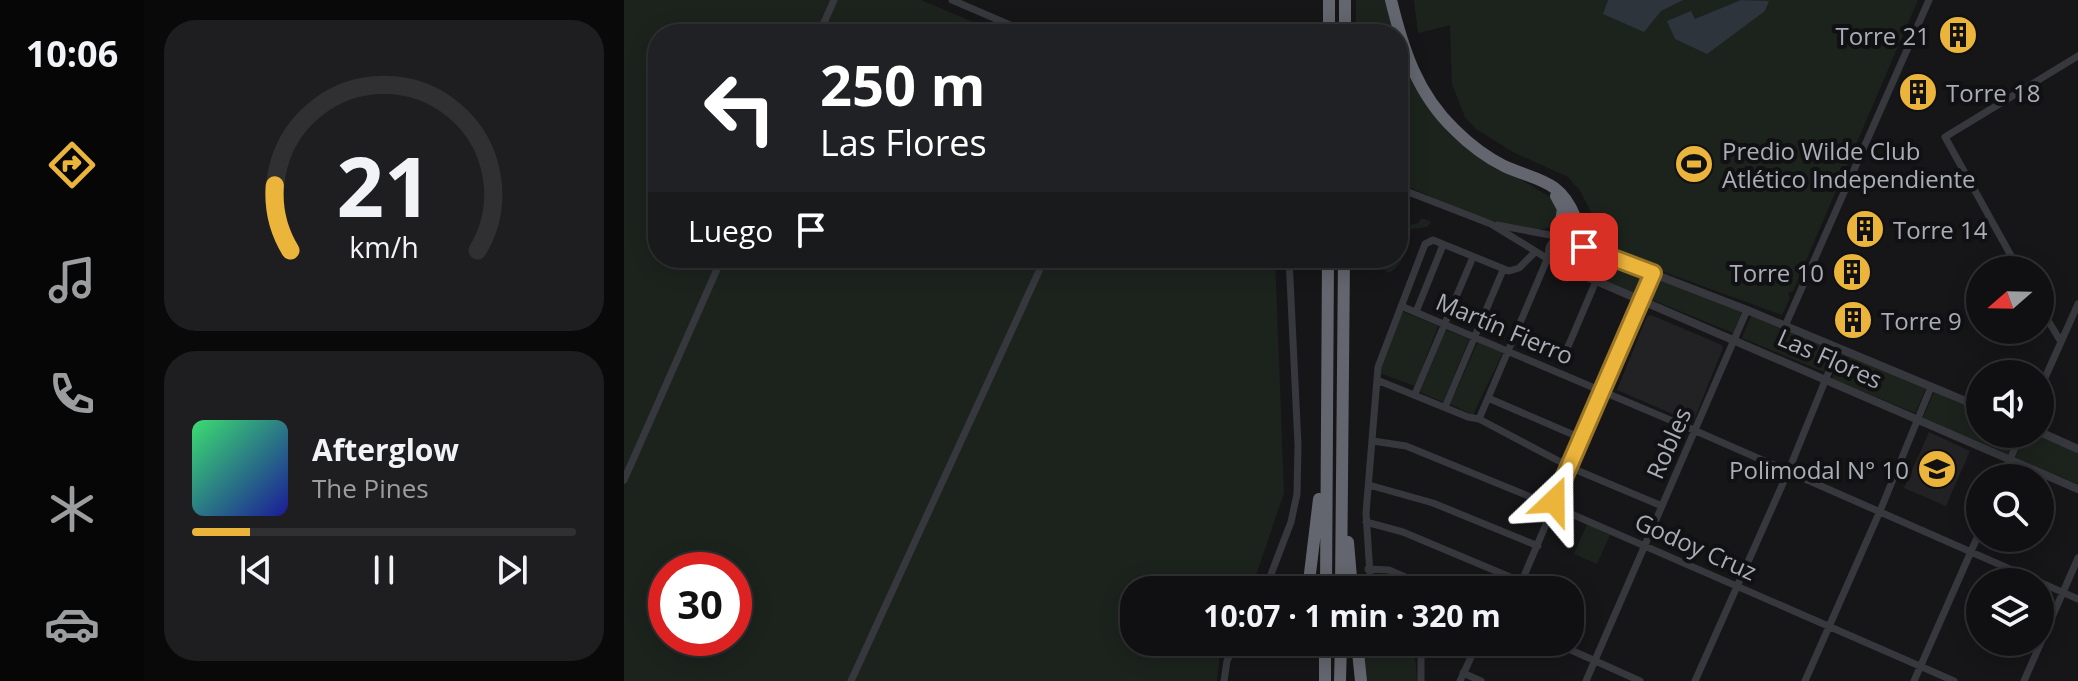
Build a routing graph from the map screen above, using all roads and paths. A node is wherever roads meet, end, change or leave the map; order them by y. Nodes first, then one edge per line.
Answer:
1 (834, 0) edge
2 (952, 0) edge
3 (1329, 0) edge
4 (1345, 0) edge
5 (1391, 0) edge
6 (1929, 0) edge
7 (823, 24) edge
8 (1008, 24) edge
9 (1329, 24) edge
10 (1345, 24) edge
11 (1397, 24) edge
12 (2078, 56) edge
13 (1408, 63) edge
14 (1515, 170) junction
15 (1408, 192) edge
16 (1491, 224) junction
17 (1558, 239) junction
18 (1443, 245) junction
19 (1579, 245) junction
20 (1534, 253) junction
21 (2011, 256) edge
22 (1473, 257) junction
23 (1550, 259) junction
24 (1564, 267) junction
25 (718, 268) edge
26 (1040, 268) edge
27 (1289, 268) edge
28 (1328, 268) edge
29 (1344, 268) edge
30 (1503, 270) junction
31 (1653, 273) junction
32 (1596, 281) junction
33 (1641, 300) junction
34 (2078, 304) edge
35 (1401, 306) junction
36 (1747, 310) junction
37 (1416, 312) junction
38 (1445, 325) junction
39 (1785, 326) junction
40 (2054, 330) edge
41 (1475, 338) junction
42 (1735, 339) junction
43 (2061, 342) junction
44 (1838, 349) junction
45 (1508, 351) junction
46 (2053, 360) edge
47 (1561, 363) dead end
48 (1827, 379) junction
49 (1377, 380) junction
50 (1931, 387) junction
51 (1603, 391) junction
52 (1415, 394) junction
53 (1488, 398) junction
54 (1966, 401) edge
55 (1445, 407) junction
56 (1479, 419) junction
57 (1918, 419) junction
58 (1327, 428) junction
59 (1696, 431) junction
60 (1581, 438) junction
61 (2054, 438) edge
62 (1373, 441) junction
63 (2015, 448) edge
64 (2078, 449) edge
65 (2011, 459) junction
66 (2009, 464) edge
67 (1570, 466) junction
68 (1788, 472) junction
69 (624, 480) edge
70 (1369, 485) junction
71 (2078, 489) edge
72 (1553, 506) junction
73 (1662, 506) junction
74 (1880, 511) junction
75 (1342, 518) junction
76 (1366, 522) junction
77 (1645, 545) junction
78 (1538, 546) junction
79 (1966, 549) edge
80 (1971, 552) edge
81 (1973, 552) edge
82 (2078, 558) edge
83 (1368, 569) junction
84 (1270, 576) edge
85 (1310, 576) edge
86 (1326, 576) edge
87 (1341, 576) edge
88 (1351, 576) edge
89 (1369, 576) edge
90 (1403, 576) edge
91 (1498, 576) edge
92 (1524, 576) edge
93 (1737, 586) junction
94 (2063, 592) junction
95 (2078, 599) edge
96 (1829, 626) junction
97 (1229, 656) edge
98 (1325, 656) edge
99 (1341, 656) edge
100 (1358, 656) edge
101 (1421, 656) edge
102 (1471, 656) edge
103 (1584, 656) edge
104 (1596, 661) junction
105 (1920, 666) junction
106 (1461, 677) edge
107 (851, 681) edge
108 (1224, 681) edge
109 (1325, 681) edge
110 (1340, 681) edge
111 (1361, 681) edge
112 (1421, 681) edge
113 (1481, 681) edge
114 (1586, 681) edge
115 (1640, 681) edge
116 (1695, 681) edge
117 (1805, 681) edge
118 (1914, 681) edge
119 (1954, 681) edge
120 (2024, 681) edge

1 - 7 street
2 - 8 street
3 - 9 highway
4 - 10 highway
5 - 11 highway
6 - 39 street
12 - 21 street
13 - 14 highway
14 - 17 highway
14 - 19 highway
15 - 16 street
16 - 17 street
16 - 20 street
17 - 19 street
17 - 23 street
18 - 22 street
18 - 35 street
18 - 37 street
19 - 24 street
19 - 31 street, Las Flores
20 - 23 street
20 - 30 street
22 - 30 street
22 - 38 street
23 - 24 street
23 - 45 street
24 - 32 street, Las Flores
25 - 69 street
26 - 107 street
27 - 84 street
28 - 58 highway
29 - 75 highway
30 - 41 street
31 - 33 street
31 - 36 street, Las Flores
32 - 33 street, Las Flores
32 - 47 street
33 - 42 street, Las Flores
33 - 51 street
34 - 43 street
35 - 37 street, Martín Fierro
35 - 49 street
36 - 39 street, Las Flores
36 - 42 street, Robles
37 - 38 street, Martín Fierro
38 - 41 street, Martín Fierro
38 - 52 street
39 - 44 street, Las Flores
40 - 43 street
41 - 45 street, Martín Fierro
41 - 55 street
42 - 48 street, Las Flores
42 - 59 street, Robles
43 - 46 street
44 - 48 street
44 - 50 street, Las Flores
45 - 51 street, Martín Fierro
45 - 53 street
48 - 57 street, Las Flores
48 - 68 street
49 - 52 street
49 - 62 street
50 - 54 street, Las Flores
50 - 57 street
51 - 59 street, Martín Fierro
51 - 60 street
52 - 55 street
53 - 56 street
53 - 60 street
55 - 56 street
56 - 67 street
57 - 65 street, Las Flores
57 - 74 street
58 - 85 highway
58 - 86 highway
59 - 68 street, Martín Fierro
59 - 73 street, Robles
60 - 67 street
61 - 64 street
62 - 70 street
62 - 72 street, Godoy Cruz
63 - 65 street
65 - 66 street
65 - 71 street, Las Flores
67 - 72 street
67 - 73 street
68 - 74 street, Martín Fierro
68 - 93 street
70 - 76 street
70 - 78 street
72 - 77 street, Godoy Cruz
72 - 78 street
73 - 77 street, Robles
74 - 79 street, Martín Fierro
74 - 96 street
75 - 87 highway
75 - 88 highway
76 - 83 street
76 - 91 street
77 - 93 street, Godoy Cruz
77 - 104 street, Robles
78 - 92 street
80 - 105 street
81 - 94 street, Martín Fierro
82 - 94 street
83 - 89 street
83 - 90 street
93 - 96 street, Godoy Cruz
93 - 116 street
94 - 95 street, Martín Fierro
94 - 120 street
96 - 105 street, Godoy Cruz
96 - 117 street
97 - 108 street
98 - 109 highway
99 - 110 highway
100 - 111 highway
101 - 112 street
102 - 106 street
103 - 104 street
104 - 114 street, Robles
104 - 115 street
105 - 118 street
105 - 119 street, Godoy Cruz
106 - 113 street

